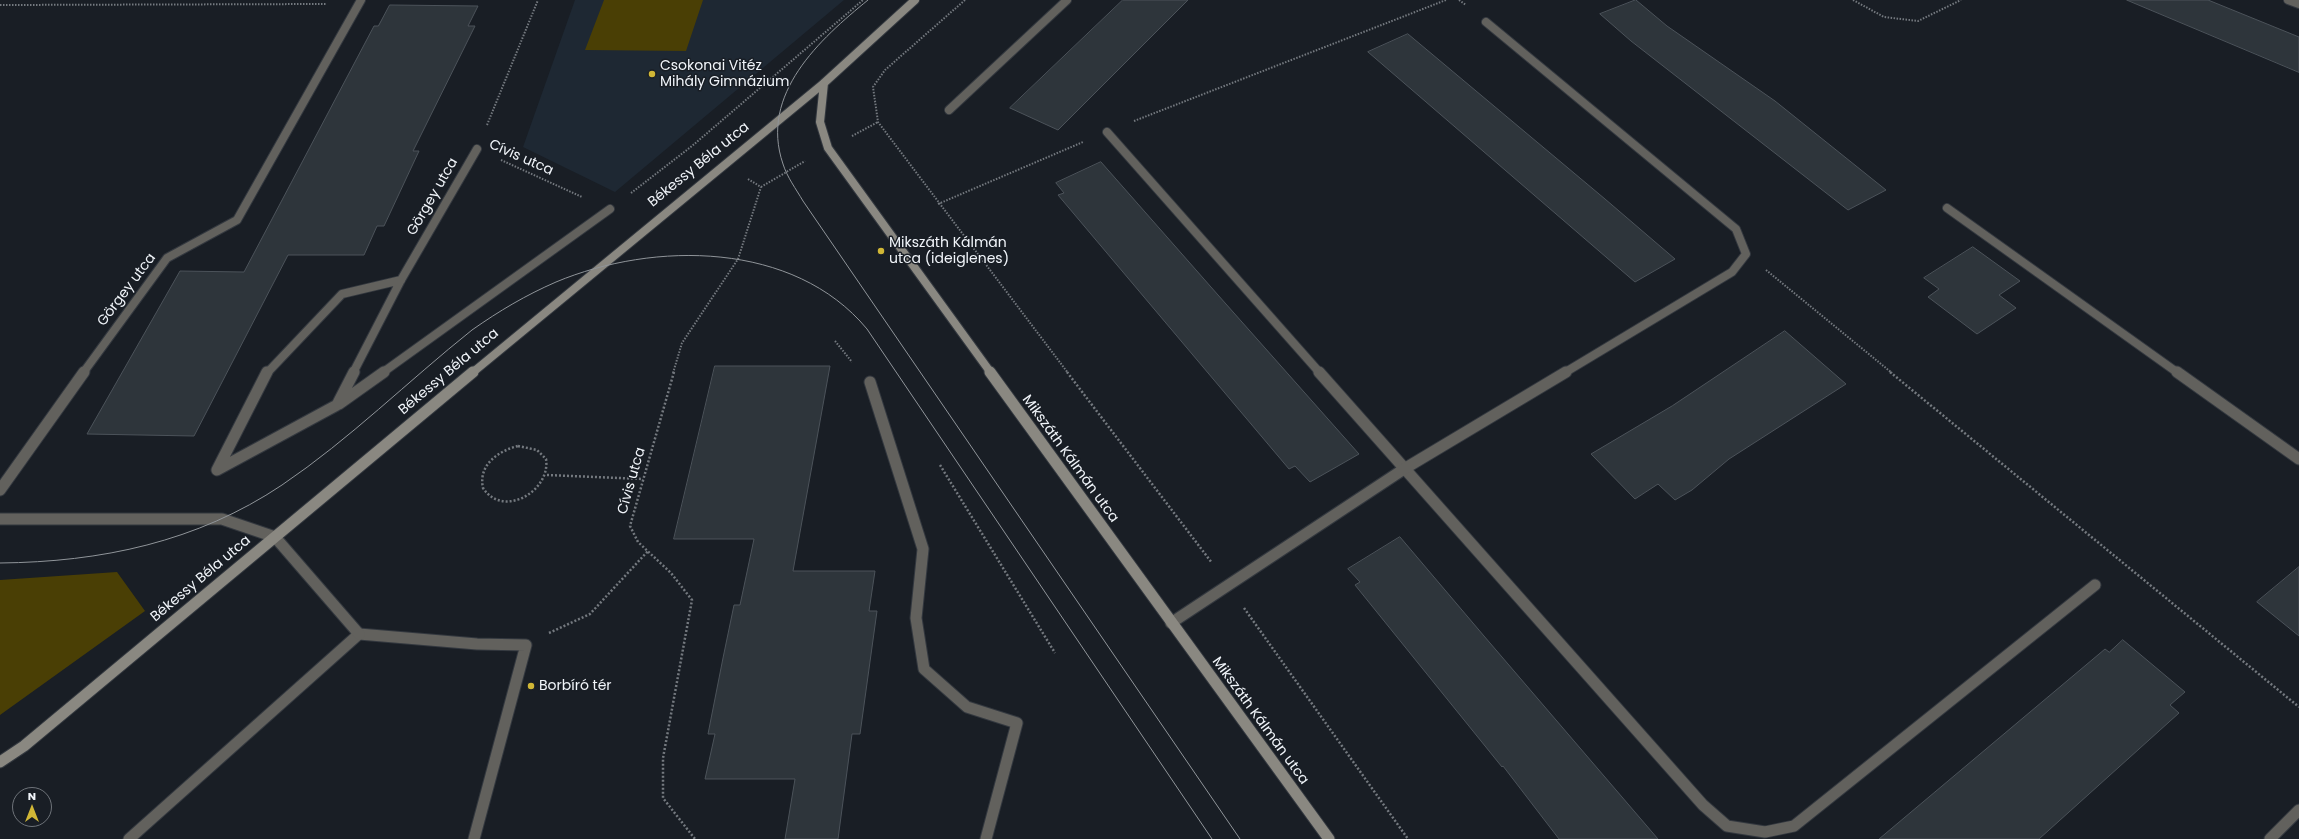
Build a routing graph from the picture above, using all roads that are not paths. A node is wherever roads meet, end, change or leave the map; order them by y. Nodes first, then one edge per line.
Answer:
1 (914, 0) edge
2 (1067, 0) edge
3 (2288, 0) edge
4 (361, 2) edge
5 (2299, 4) edge
6 (1486, 22) dead end
7 (824, 83) junction
8 (949, 110) dead end
9 (1107, 132) road end
10 (477, 149) road end
11 (1947, 208) dead end
12 (610, 209) road end
13 (401, 280) junction
14 (870, 382) dead end
15 (337, 405) junction
16 (2297, 454) edge
17 (1404, 468) junction
18 (0, 490) edge
19 (0, 519) edge
20 (275, 537) junction
21 (2095, 585) dead end
22 (1171, 623) junction
23 (359, 634) junction
24 (0, 762) edge
25 (2299, 810) edge
26 (129, 839) edge
27 (474, 839) edge
28 (986, 839) edge
29 (1329, 839) edge
30 (2270, 839) edge

1 - 7 street, Békessy Béla utca
2 - 8 street
3 - 5 street
4 - 18 street, Görgey utca
6 - 17 street
7 - 20 street, Békessy Béla utca
7 - 22 street, Mikszáth Kálmán utca
9 - 17 street
10 - 13 street, Görgey utca
11 - 16 street
12 - 15 street
13 - 15 street, Görgey utca
13 - 15 street
14 - 28 street
17 - 21 street
17 - 22 street
19 - 20 street
20 - 23 street
20 - 24 street, Békessy Béla utca
22 - 29 street, Mikszáth Kálmán utca
23 - 26 street
23 - 27 street
25 - 30 street

